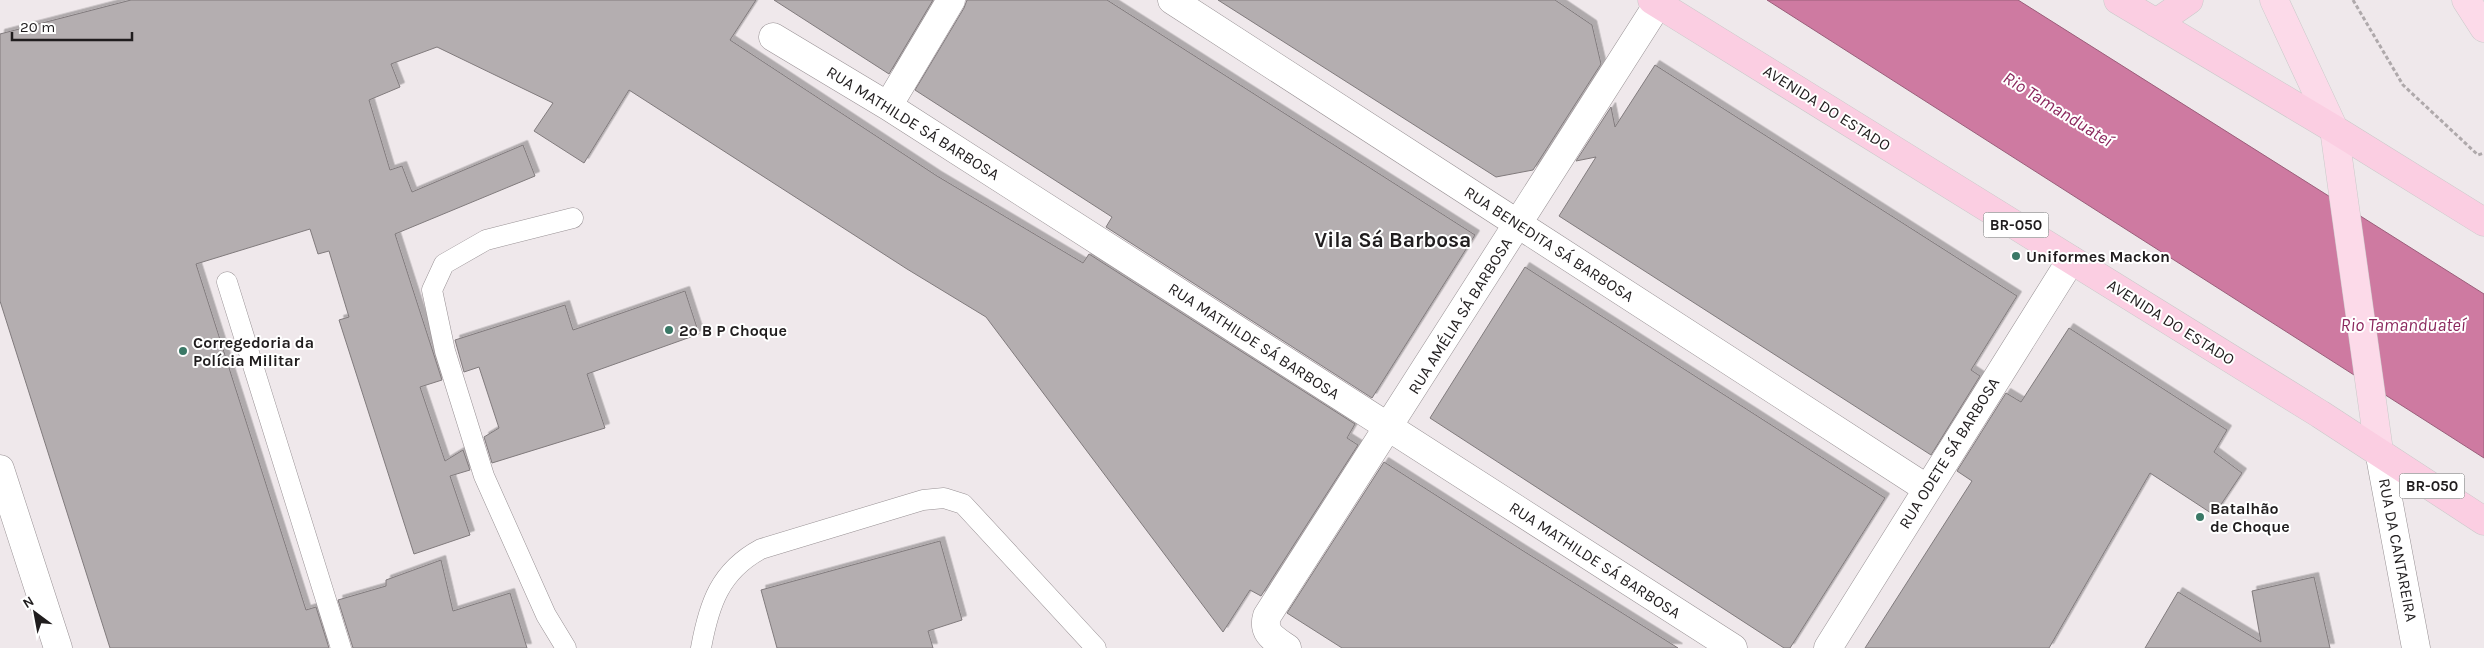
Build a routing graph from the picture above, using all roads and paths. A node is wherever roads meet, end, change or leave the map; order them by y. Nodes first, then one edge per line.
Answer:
1 (951, 0) edge
2 (1172, 0) edge
3 (2118, 0) edge
4 (2189, 0) edge
5 (2274, 0) edge
6 (2353, 0) edge
7 (2466, 0) edge
8 (1655, 2) edge
9 (2156, 23) junction
10 (2484, 28) edge
11 (773, 37) dead end
12 (888, 106) junction
13 (2334, 129) junction
14 (2484, 153) edge
15 (572, 218) dead end
16 (2484, 222) edge
17 (1518, 225) junction
18 (2071, 260) junction
19 (227, 282) dead end
20 (1389, 428) junction
21 (2379, 451) junction
22 (0, 469) edge
23 (1926, 488) junction
24 (2484, 522) edge
25 (58, 648) edge
26 (341, 648) edge
27 (566, 648) edge
28 (702, 648) edge
29 (1096, 648) edge
30 (1287, 648) edge
31 (1733, 648) edge
32 (1828, 648) edge
33 (2416, 648) edge

1 - 12 street
2 - 17 street, RUA BENEDITA SÁ BARBOSA
3 - 9 highway
4 - 9 highway
5 - 13 main road
6 - 14 path
7 - 10 main road
8 - 17 street, RUA AMÉLIA SÁ BARBOSA
8 - 18 highway, AVENIDA DO ESTADO / BR-050
9 - 13 highway
11 - 12 street, RUA MATHILDE SÁ BARBOSA
12 - 20 street, RUA MATHILDE SÁ BARBOSA
13 - 16 highway
13 - 21 main road
15 - 27 lane
17 - 20 street, RUA AMÉLIA SÁ BARBOSA
17 - 23 street, RUA BENEDITA SÁ BARBOSA
18 - 21 highway, AVENIDA DO ESTADO / BR-050
18 - 23 street, RUA ODETE SÁ BARBOSA
19 - 26 lane
20 - 30 street, RUA AMÉLIA SÁ BARBOSA
20 - 31 street, RUA MATHILDE SÁ BARBOSA
21 - 24 highway, AVENIDA DO ESTADO / BR-050
21 - 33 street, RUA DA CANTAREIRA
22 - 25 street
23 - 32 street, RUA ODETE SÁ BARBOSA
28 - 29 lane

